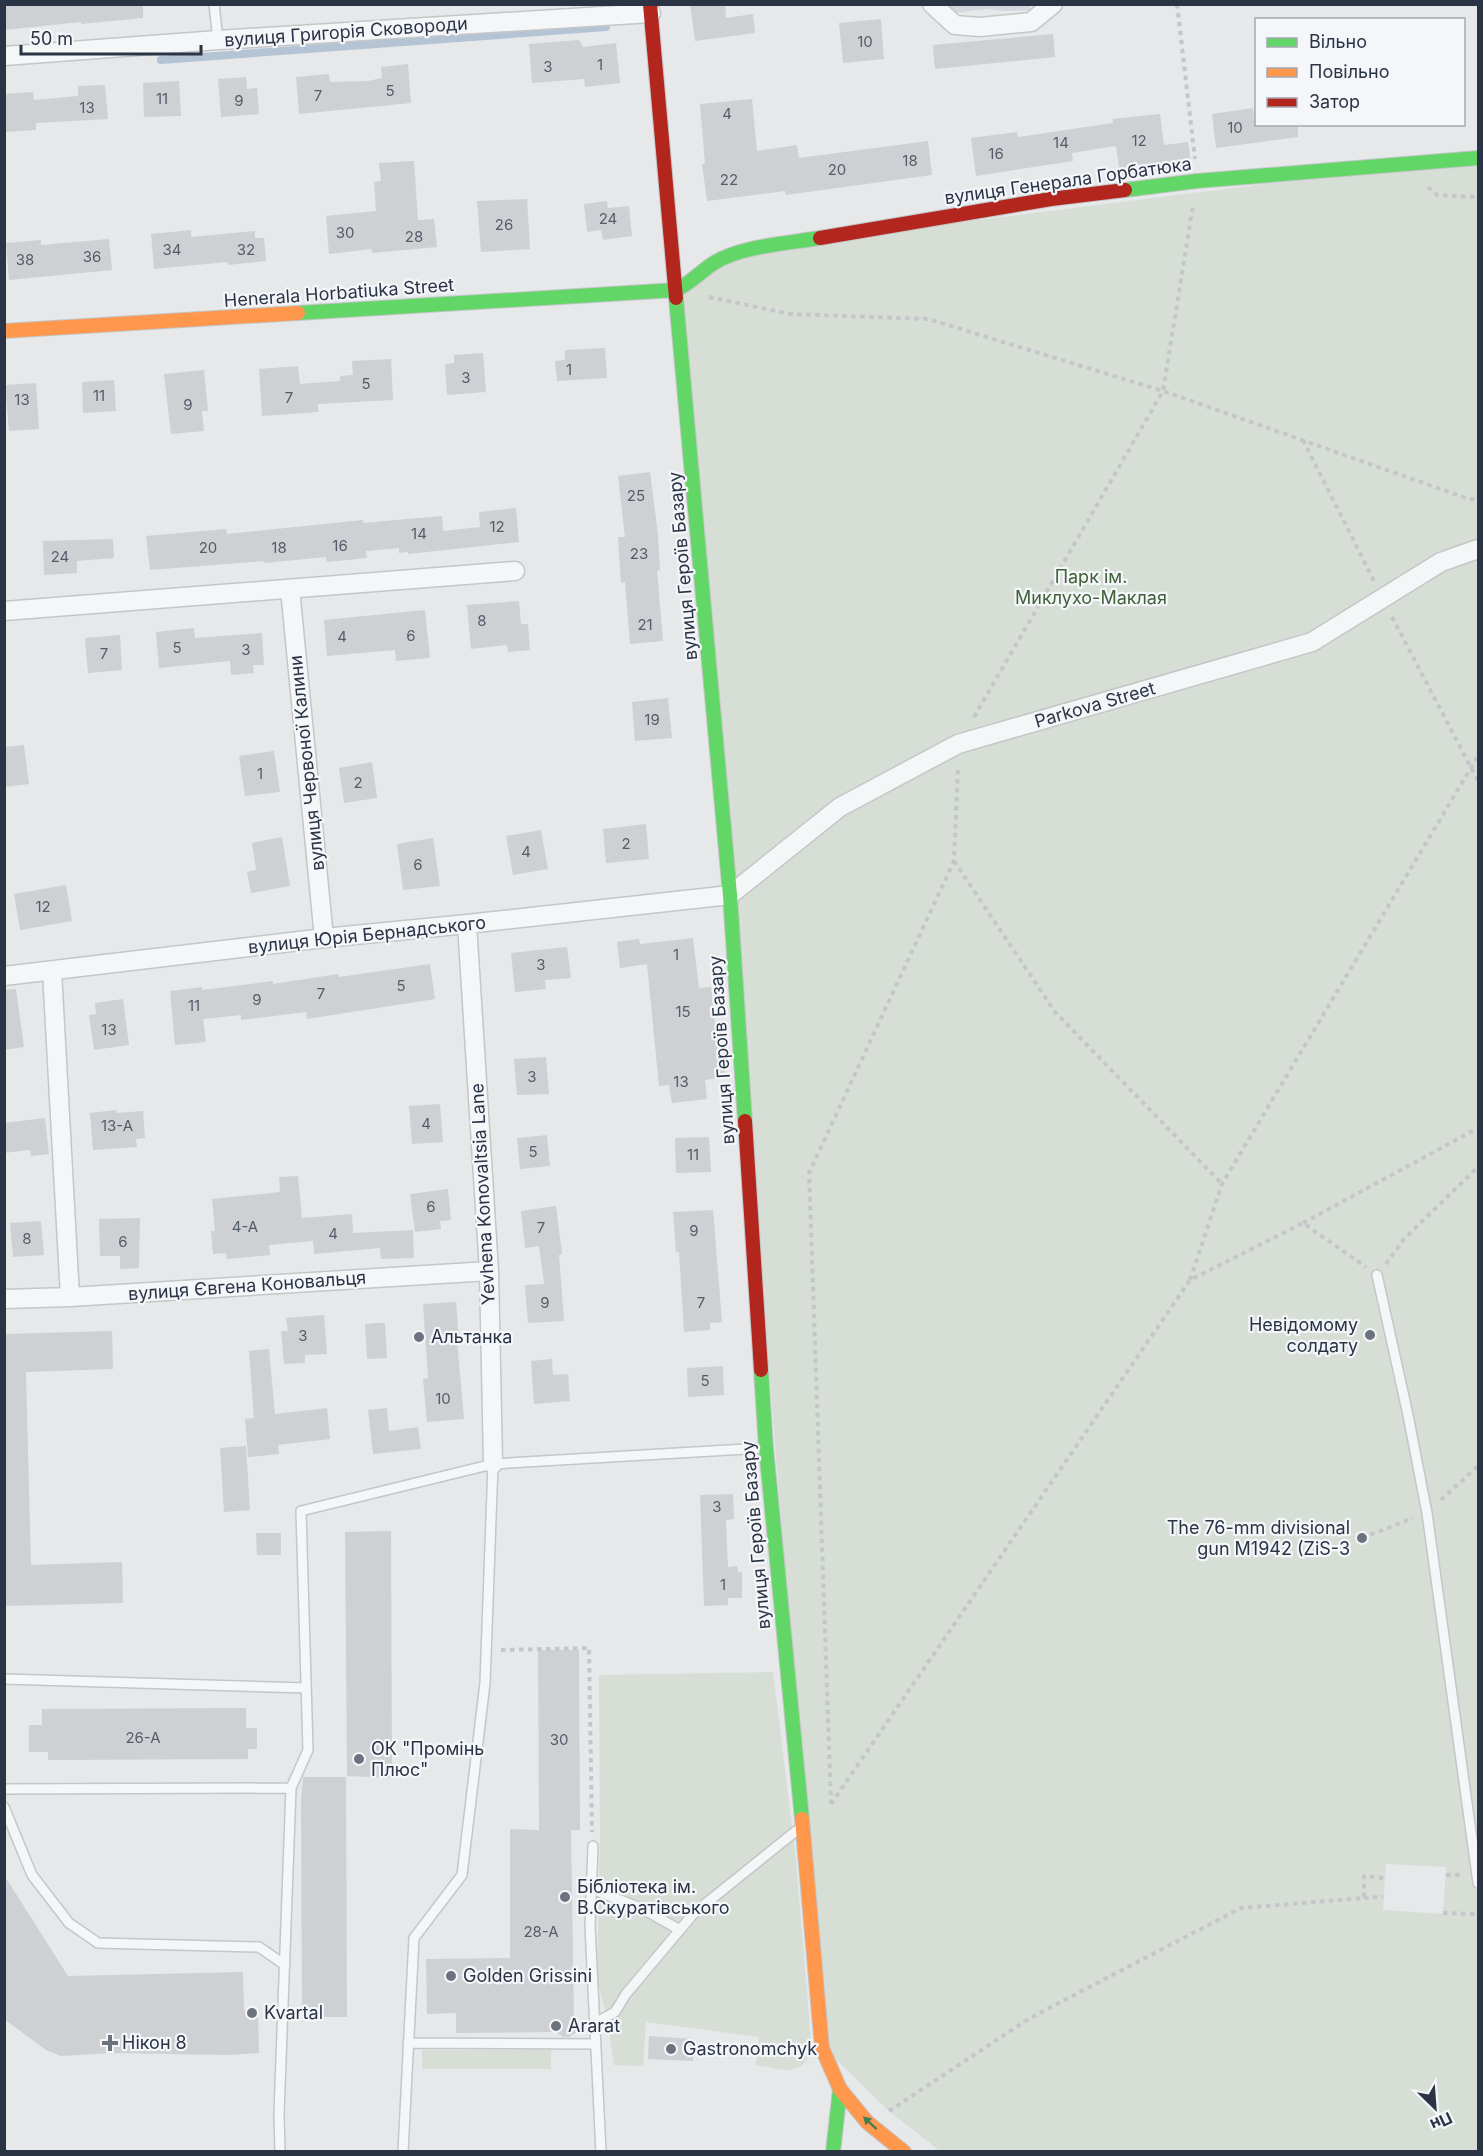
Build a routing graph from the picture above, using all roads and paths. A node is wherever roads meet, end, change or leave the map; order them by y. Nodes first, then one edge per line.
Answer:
1 (214, 4) edge
2 (932, 4) edge
3 (1053, 4) edge
4 (1177, 4) edge
5 (651, 9) edge
6 (218, 40) junction
7 (4, 56) edge
8 (1479, 158) edge
9 (1197, 181) junction
10 (676, 290) junction
11 (4, 331) edge
12 (1163, 391) junction
13 (1479, 500) edge
14 (1479, 549) edge
15 (515, 571) dead end
16 (290, 589) junction
17 (4, 611) edge
18 (958, 744) junction
19 (1479, 756) edge
20 (954, 861) junction
21 (730, 895) junction
22 (466, 924) junction
23 (324, 938) junction
24 (52, 971) junction
25 (4, 976) edge
26 (1479, 1128) edge
27 (1479, 1167) edge
28 (1222, 1184) junction
29 (1303, 1223) junction
30 (489, 1271) junction
31 (1377, 1275) junction
32 (1190, 1280) junction
33 (70, 1297) junction
34 (4, 1299) edge
35 (766, 1448) junction
36 (493, 1464) junction
37 (1479, 1466) edge
38 (1427, 1513) junction
39 (1362, 1538) dead end
40 (486, 1650) junction
41 (4, 1679) edge
42 (306, 1688) junction
43 (291, 1788) junction
44 (4, 1789) edge
45 (831, 1804) junction
46 (4, 1807) edge
47 (802, 1825) junction
48 (593, 1846) joint
49 (1461, 1874) dead end
50 (1446, 1875) dead end
51 (1384, 1878) dead end
52 (1479, 1884) edge
53 (592, 1889) junction
54 (1383, 1897) dead end
55 (1364, 1898) junction
56 (1443, 1912) dead end
57 (1479, 1914) edge
58 (680, 1930) junction
59 (285, 1965) junction
60 (595, 2023) junction
61 (408, 2043) junction
62 (596, 2044) junction
63 (840, 2089) junction
64 (867, 2122) junction
65 (280, 2151) edge
66 (403, 2151) edge
67 (601, 2151) edge
68 (832, 2151) edge
69 (904, 2151) edge

1 - 6 lane
2 - 3 street
4 - 9 path
5 - 6 street, вулиця Григорія Сковороди
5 - 10 street, вулиця Героїв Базару
6 - 7 street, вулиця Григорія Сковороди
8 - 9 street, вулиця Генерала Горбатюка
9 - 10 street, вулиця Генерала Горбатюка
9 - 12 path
10 - 11 street, Henerala Horbatiuka Street
10 - 12 path
10 - 21 street, вулиця Героїв Базару
12 - 13 path
12 - 18 path
14 - 18 street, Parkova Street
15 - 16 street
16 - 17 street
16 - 23 street, вулиця Червоної Калини
18 - 20 path
18 - 21 street, Parkova Street
19 - 28 path
20 - 28 path
20 - 45 path
21 - 22 street, вулиця Юрія Бернадського
21 - 35 street, вулиця Героїв Базару
22 - 23 street, вулиця Юрія Бернадського
22 - 30 street, Yevhena Konovaltsia Lane
23 - 24 street, вулиця Юрія Бернадського
24 - 25 street, вулиця Юрія Бернадського
24 - 33 street
26 - 29 path
27 - 31 path
28 - 32 path
29 - 31 path
29 - 32 path
30 - 33 street, вулиця Євгена Коновальця
30 - 36 street, Yevhena Konovaltsia Lane
31 - 38 lane
32 - 45 path
33 - 34 street, вулиця Євгена Коновальця
35 - 36 lane
35 - 47 street, вулиця Героїв Базару
36 - 40 lane
36 - 42 lane
37 - 38 path
38 - 39 path
38 - 52 lane
40 - 48 path
40 - 61 lane
41 - 42 lane
42 - 43 lane
43 - 44 lane
43 - 59 lane
45 - 47 path
46 - 59 lane
47 - 58 lane
47 - 63 street, вулиця Героїв Базару
48 - 53 lane
49 - 50 path
51 - 55 path
53 - 58 lane
53 - 60 lane
54 - 55 path
55 - 64 path
56 - 57 path
58 - 60 lane
59 - 65 lane
60 - 62 lane
61 - 62 lane
61 - 66 lane
62 - 67 lane
63 - 64 street, вулиця Героїв Базару
63 - 68 street
69 -> 64 street, вулиця Героїв Базару

